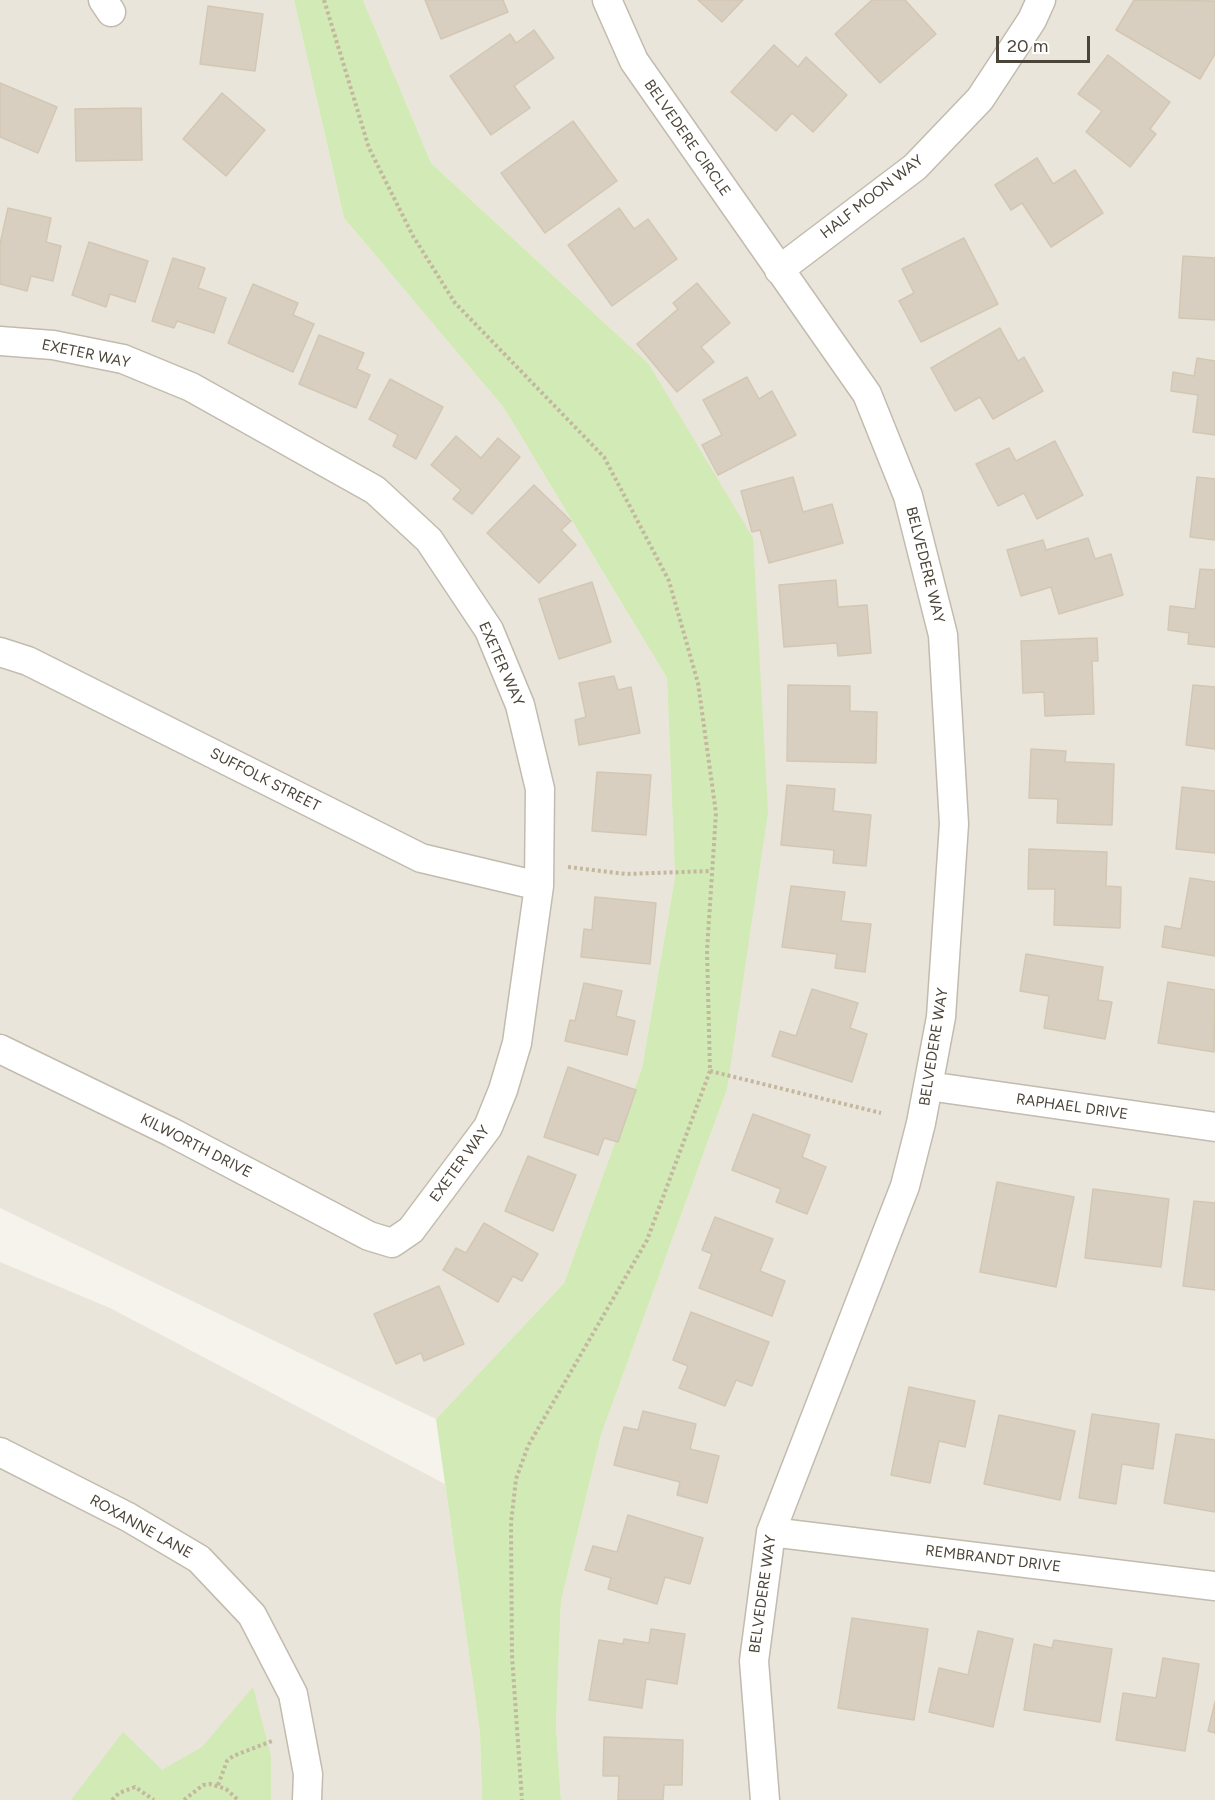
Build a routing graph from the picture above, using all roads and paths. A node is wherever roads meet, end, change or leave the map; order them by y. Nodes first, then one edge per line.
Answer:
1 (324, 0) edge
2 (607, 0) edge
3 (1041, 0) edge
4 (779, 270) junction
5 (0, 341) edge
6 (0, 652) edge
7 (566, 867) dead end
8 (711, 871) junction
9 (539, 886) junction
10 (0, 1049) edge
11 (710, 1071) junction
12 (928, 1086) junction
13 (881, 1113) dead end
14 (1215, 1127) edge
15 (393, 1243) joint
16 (0, 1452) edge
17 (771, 1532) junction
18 (1215, 1586) edge
19 (273, 1741) dead end
20 (218, 1785) junction
21 (112, 1800) edge
22 (154, 1800) edge
23 (184, 1800) edge
24 (238, 1800) edge
25 (308, 1800) edge
26 (522, 1800) edge
27 (765, 1800) edge

1 - 8 path
2 - 4 street, BELVEDERE CIRCLE
3 - 4 street, HALF MOON WAY
4 - 12 street, BELVEDERE WAY
5 - 9 street, EXETER WAY
6 - 9 street, SUFFOLK STREET
7 - 8 path
8 - 11 path
9 - 15 street, EXETER WAY
10 - 15 street, KILWORTH DRIVE
11 - 13 path
11 - 26 path
12 - 14 street, RAPHAEL DRIVE
12 - 17 street, BELVEDERE WAY
16 - 25 street, ROXANNE LANE
17 - 18 street, REMBRANDT DRIVE
17 - 27 street, BELVEDERE WAY
19 - 20 path
20 - 23 path
20 - 24 path
21 - 22 path

